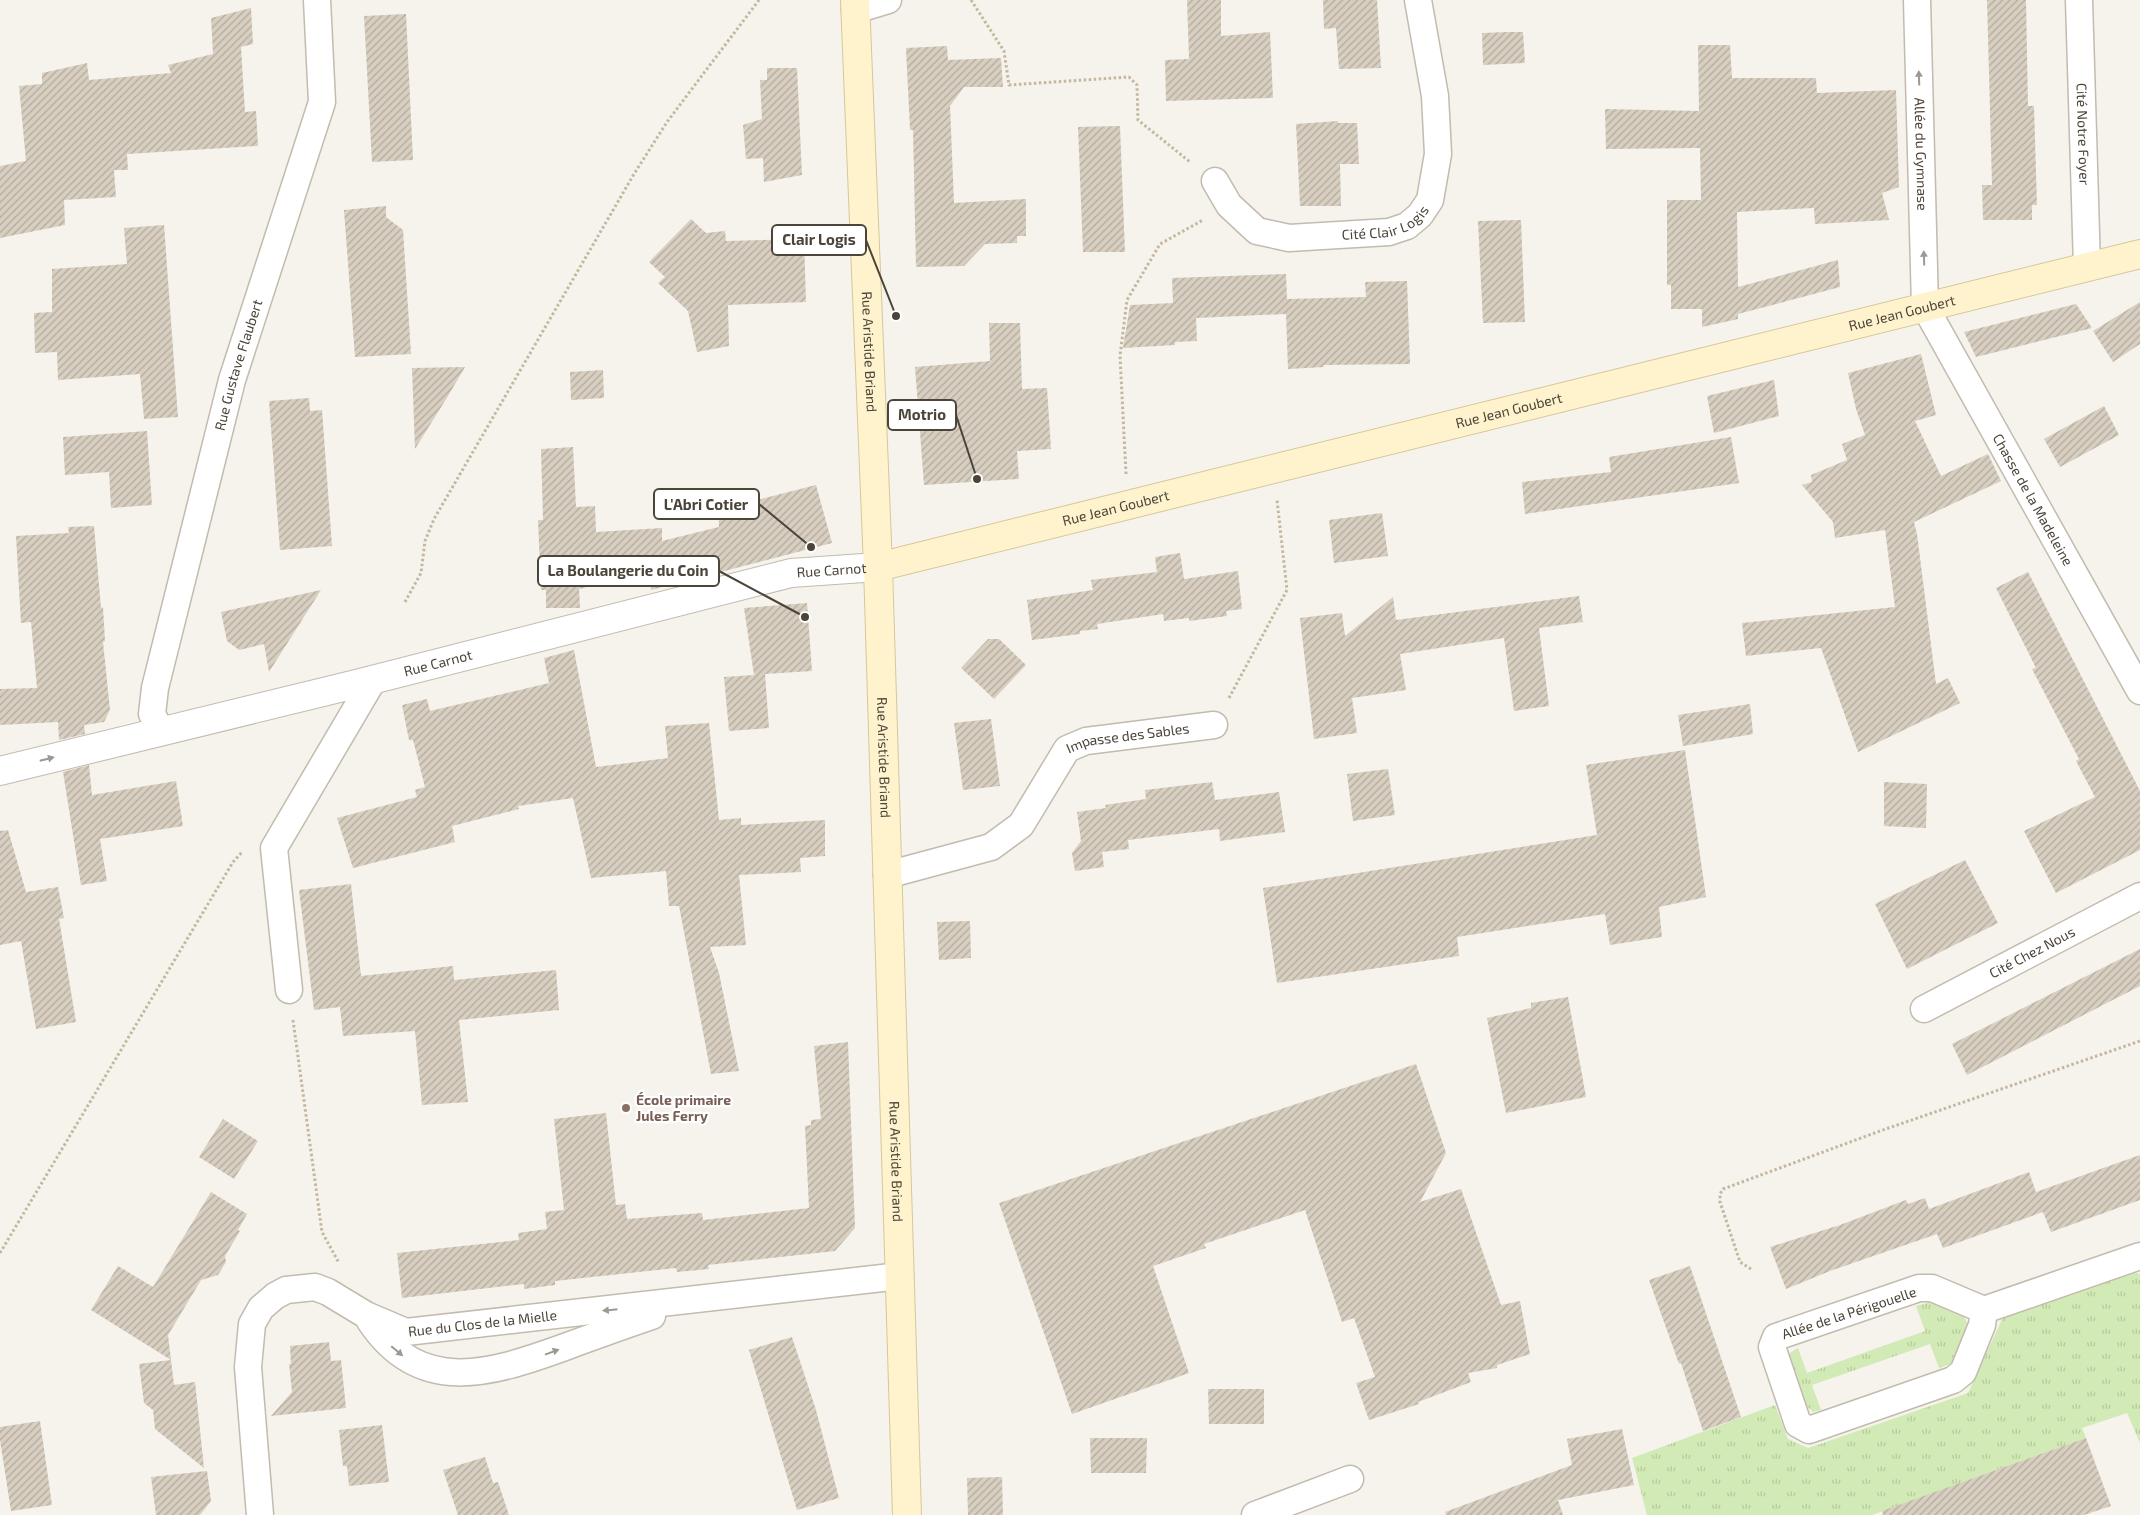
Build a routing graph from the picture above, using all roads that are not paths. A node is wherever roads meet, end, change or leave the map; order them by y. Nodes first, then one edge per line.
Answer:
1 (317, 0) edge
2 (888, 0) edge
3 (1418, 0) edge
4 (1917, 0) edge
5 (2079, 0) edge
6 (855, 5) edge
7 (1215, 181) road end
8 (2140, 254) edge
9 (2087, 267) junction
10 (1925, 307) junction
11 (878, 567) junction
12 (373, 680) junction
13 (2140, 691) edge
14 (1214, 725) road end
15 (161, 731) junction
16 (0, 771) edge
17 (887, 875) junction
18 (2140, 896) edge
19 (288, 990) road end
20 (1924, 1009) dead end
21 (2140, 1256) edge
22 (900, 1276) junction
23 (693, 1301) junction
24 (1984, 1310) junction
25 (366, 1315) junction
26 (1350, 1479) dead end
27 (260, 1515) edge
28 (907, 1515) edge
29 (1255, 1515) edge

1 - 15 street, Rue Gustave Flaubert
2 - 6 street
3 - 7 street, Cité Clair Logis
10 -> 4 street, Allée du Gymnase
5 - 9 street, Cité Notre Foyer
6 - 11 main road, Rue Aristide Briand
8 - 9 main road, Rue Jean Goubert
9 - 10 main road, Rue Jean Goubert
10 - 11 main road, Rue Jean Goubert
10 - 13 street, Chasse de la Madeleine
11 - 12 street, Rue Carnot
11 - 17 main road, Rue Aristide Briand
12 - 15 street, Rue Carnot
12 - 19 street
14 - 17 street, Impasse des Sables
16 -> 15 street, Rue Carnot
17 - 22 main road, Rue Aristide Briand
18 - 20 street, Cité Chez Nous
21 - 24 street
22 - 23 street, Rue du Clos de la Mielle
22 - 28 main road, Rue Aristide Briand
23 -> 25 street, Rue du Clos de la Mielle
25 -> 23 street
24 - 24 street, Allée de la Périgouelle
25 - 27 street, Rue du Clos de la Mielle
26 - 29 street

